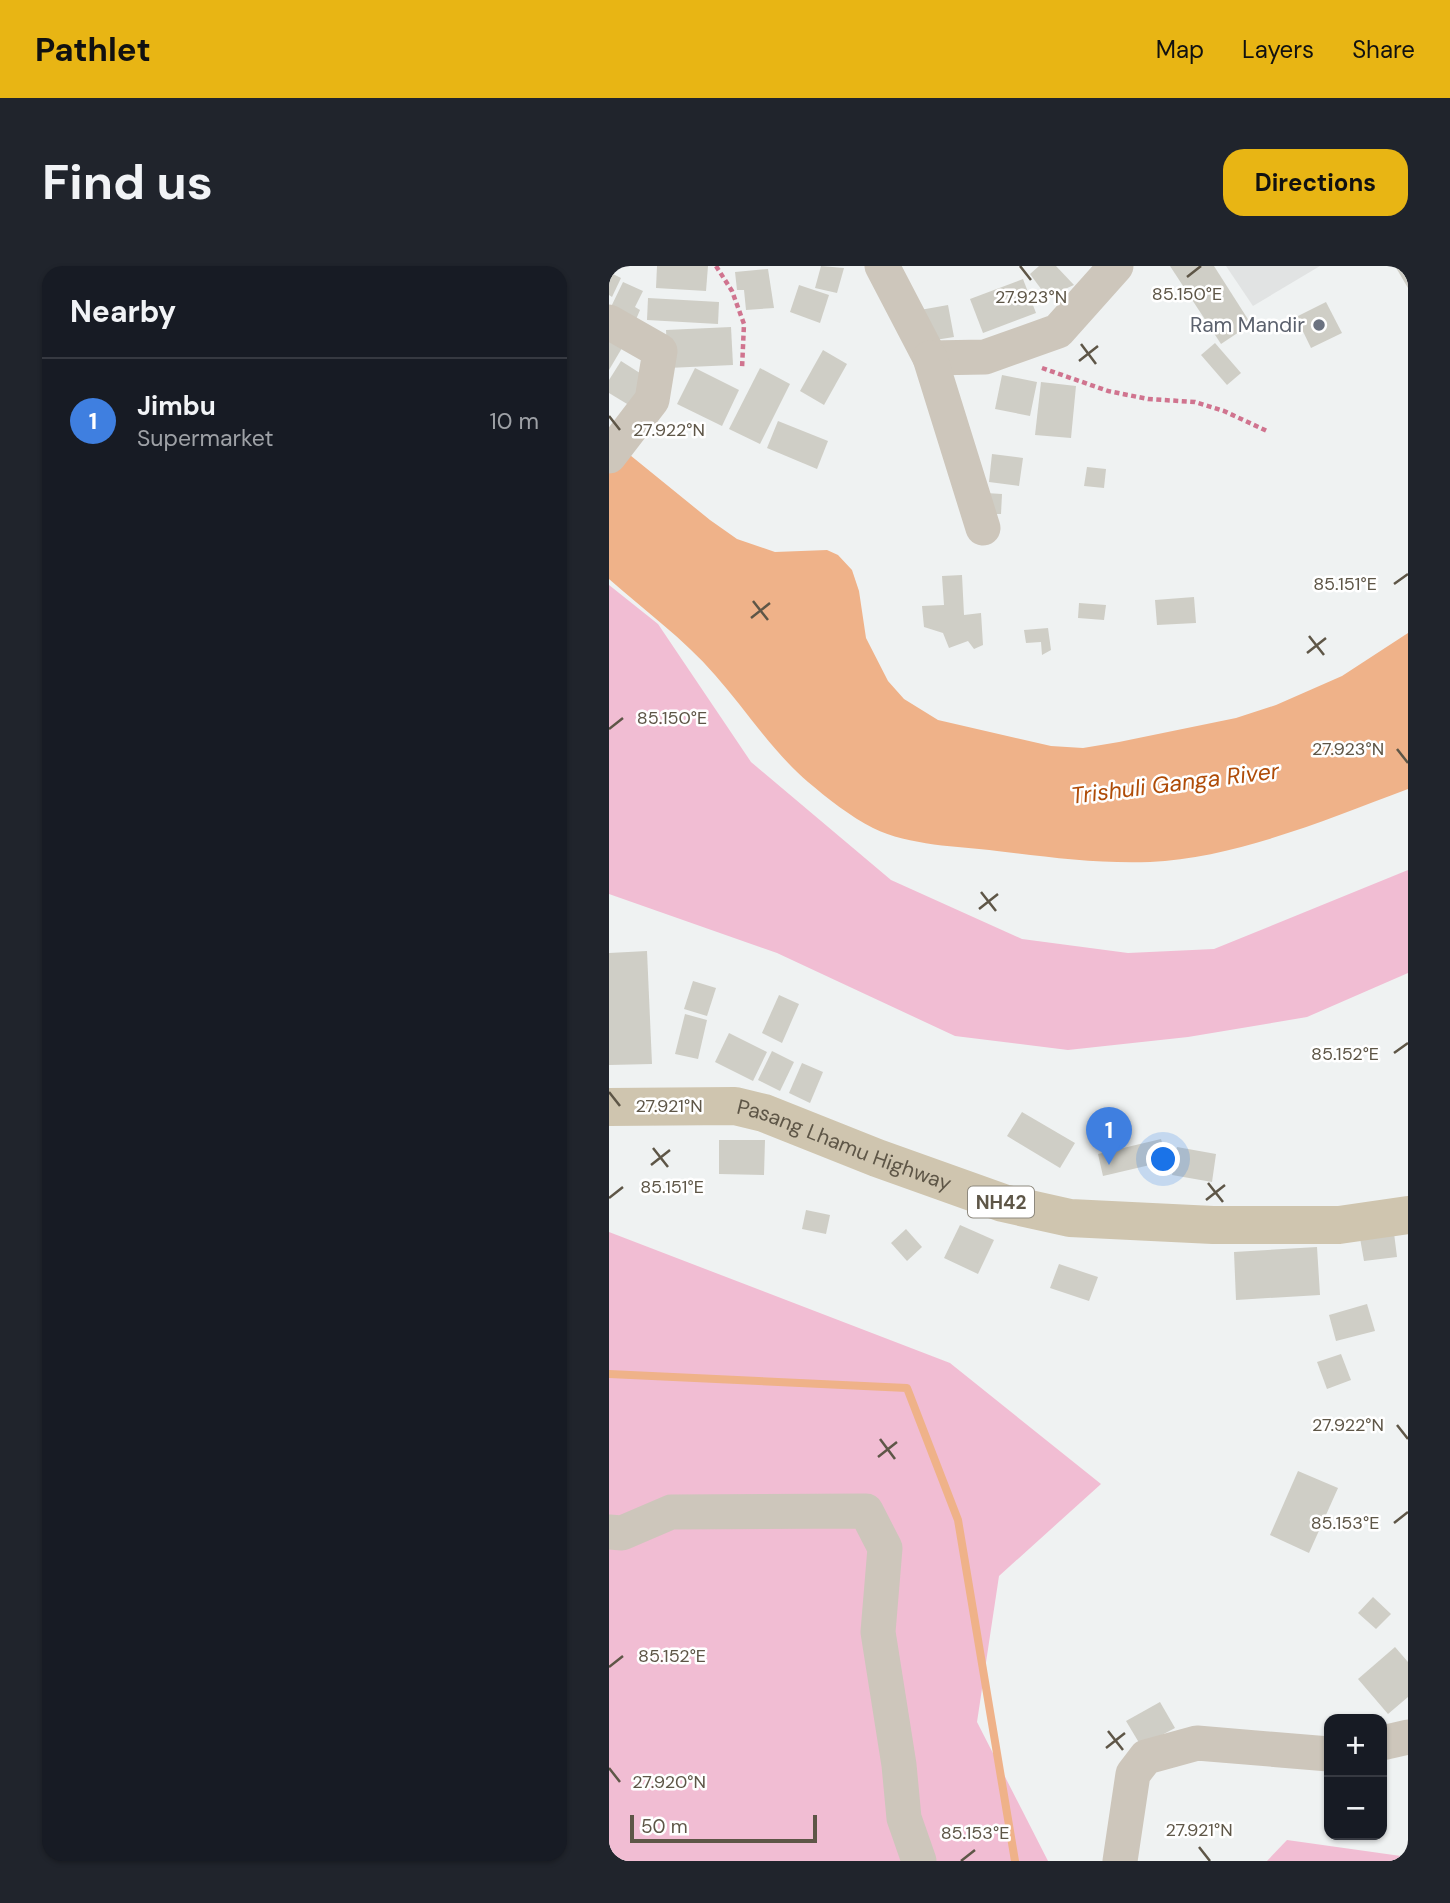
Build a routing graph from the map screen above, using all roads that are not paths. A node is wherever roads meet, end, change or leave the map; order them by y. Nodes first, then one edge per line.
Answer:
1 (882, 266) edge
2 (1116, 266) edge
3 (609, 322) edge
4 (930, 358) junction
5 (609, 456) edge
6 (983, 528) dead end
7 (609, 1107) edge
8 (1408, 1215) edge
9 (609, 1532) edge
10 (1408, 1737) edge
11 (1387, 1742) edge
12 (1324, 1754) edge
13 (919, 1861) edge
14 (1120, 1861) edge

1 - 4 street
2 - 4 street
3 - 5 street
4 - 6 street
7 - 8 main road, Pasang Lhamu Highway / NH42
9 - 13 street
10 - 11 street
12 - 14 street

